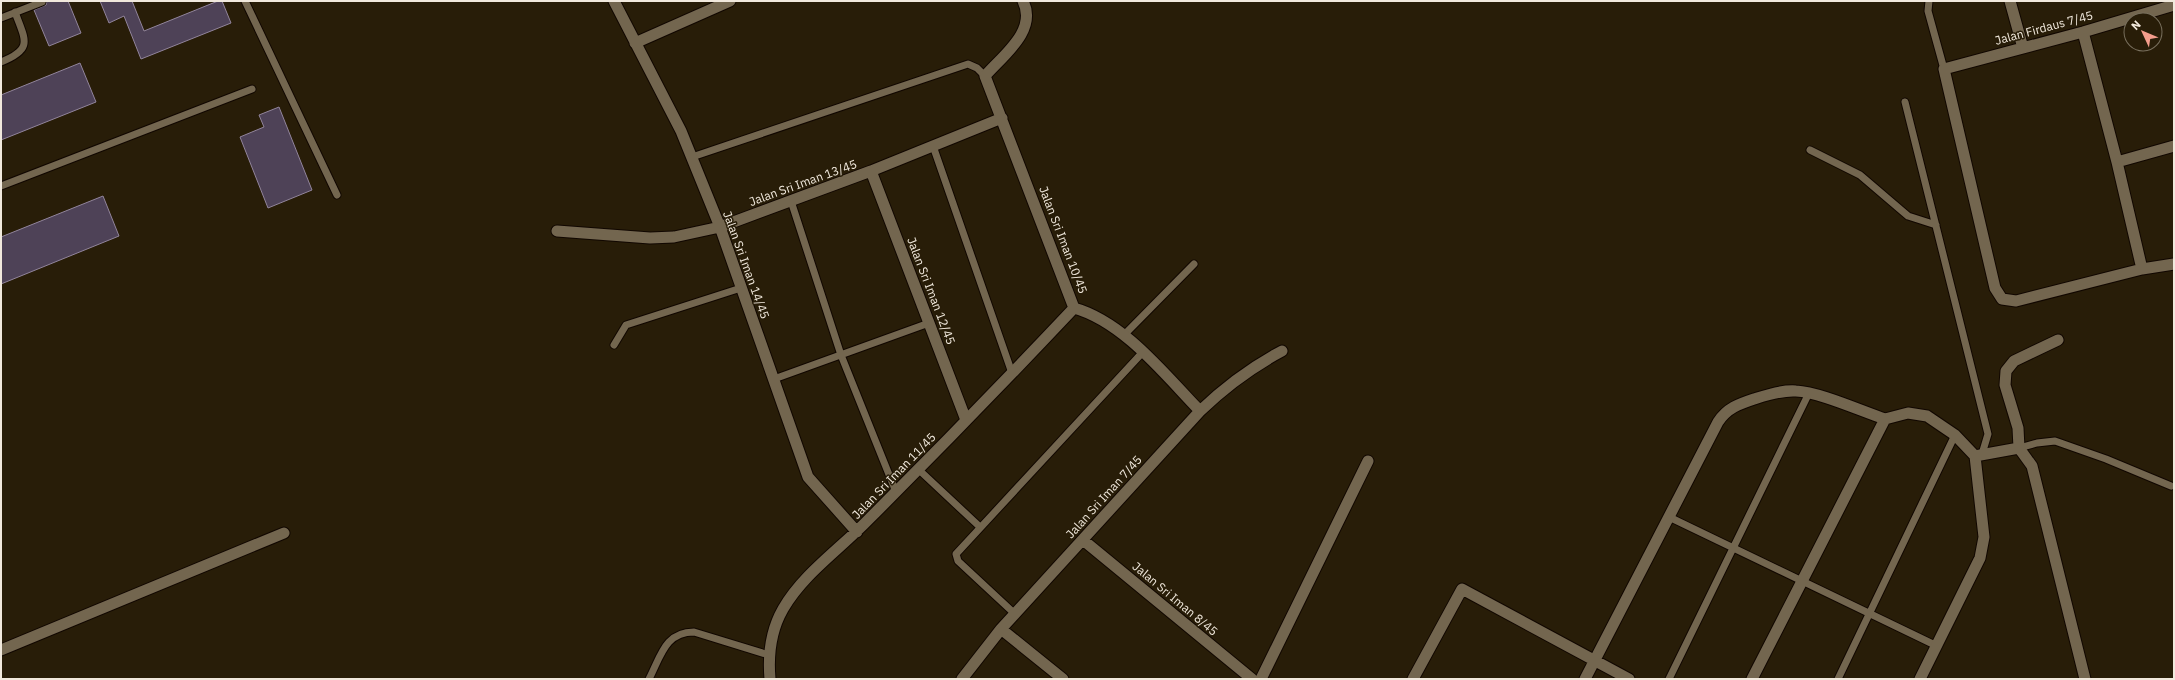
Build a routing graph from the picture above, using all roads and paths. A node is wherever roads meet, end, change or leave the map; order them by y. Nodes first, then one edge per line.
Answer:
1 (245, 1) edge
2 (614, 1) edge
3 (730, 1) edge
4 (1023, 1) edge
5 (1929, 1) edge
6 (2010, 1) edge
7 (42, 2) edge
8 (2161, 5) edge
9 (2174, 5) edge
10 (15, 12) junction
11 (1, 18) edge
12 (2083, 32) junction
13 (635, 43) junction
14 (2023, 48) junction
15 (1, 62) edge
16 (1944, 69) junction
17 (984, 76) junction
18 (252, 89) dead end
19 (1905, 102) dead end
20 (1002, 118) junction
21 (932, 146) junction
22 (2174, 146) edge
23 (1810, 150) dead end
24 (692, 157) junction
25 (2117, 162) junction
26 (871, 171) junction
27 (1, 186) edge
28 (337, 195) dead end
29 (791, 201) junction
30 (1936, 225) junction
31 (720, 228) junction
32 (556, 231) dead end
33 (1194, 264) dead end
34 (2174, 264) edge
35 (2142, 269) junction
36 (741, 288) junction
37 (1074, 308) junction
38 (929, 322) junction
39 (1124, 335) junction
40 (2058, 340) dead end
41 (614, 345) dead end
42 (1282, 351) dead end
43 (1142, 353) junction
44 (841, 355) junction
45 (1012, 373) junction
46 (774, 379) junction
47 (1809, 393) junction
48 (1200, 411) junction
49 (1885, 419) junction
50 (966, 420) junction
51 (1955, 435) junction
52 (2018, 448) junction
53 (1978, 455) junction
54 (1368, 461) dead end
55 (918, 469) junction
56 (2171, 486) dead end
57 (896, 492) junction
58 (1669, 517) junction
59 (980, 527) junction
60 (857, 532) junction
61 (284, 533) dead end
62 (1082, 540) junction
63 (1733, 548) junction
64 (1802, 581) junction
65 (1868, 613) junction
66 (1015, 614) junction
67 (1001, 629) junction
68 (1937, 646) junction
69 (1, 650) edge
70 (769, 655) junction
71 (1595, 660) junction
72 (649, 679) edge
73 (770, 679) edge
74 (962, 679) edge
75 (1063, 679) edge
76 (1252, 679) edge
77 (1261, 679) edge
78 (1413, 679) edge
79 (1584, 679) edge
80 (1629, 679) edge
81 (1669, 679) edge
82 (1752, 679) edge
83 (1838, 679) edge
84 (1920, 679) edge
85 (2085, 679) edge

1 - 28 lane
2 - 13 street, Jalan Sri Iman 14/45
3 - 13 street
4 - 17 street
5 - 16 lane
6 - 14 street
7 - 10 lane
8 - 9 street, Jalan Firdaus 7/45
8 - 12 street, Jalan Firdaus 7/45
10 - 11 lane
10 - 15 lane
12 - 14 street, Jalan Firdaus 7/45
12 - 25 street
13 - 24 street, Jalan Sri Iman 14/45
14 - 16 street, Jalan Firdaus 7/45
16 - 35 street
17 - 20 street, Jalan Sri Iman 10/45
17 - 24 lane
18 - 27 lane
19 - 30 lane
20 - 21 street, Jalan Sri Iman 13/45
20 - 37 street, Jalan Sri Iman 10/45
21 - 26 street, Jalan Sri Iman 13/45
21 - 45 lane
22 - 25 street
23 - 30 lane
24 - 31 street, Jalan Sri Iman 14/45
25 - 35 street
26 - 29 street, Jalan Sri Iman 13/45
26 - 38 street, Jalan Sri Iman 12/45
29 - 31 street, Jalan Sri Iman 13/45
29 - 44 lane
30 - 53 lane
31 - 32 street, Jalan Sri Iman 13/45
31 - 36 street, Jalan Sri Iman 14/45
33 - 39 lane
34 - 35 street
36 - 41 lane
36 - 46 street, Jalan Sri Iman 14/45
37 - 39 street, Jalan Sri Iman 10/45
37 - 45 street, Jalan Sri Iman 11/45
38 - 44 lane
38 - 50 street, Jalan Sri Iman 12/45
39 - 43 street, Jalan Sri Iman 10/45
40 - 52 street
42 - 48 street, Jalan Sri Iman 7/45
43 - 48 street, Jalan Sri Iman 10/45
43 - 59 lane
44 - 46 lane
44 - 57 lane
45 - 50 street, Jalan Sri Iman 11/45
46 - 60 street, Jalan Sri Iman 14/45
47 - 49 street
47 - 58 street
47 - 63 lane
48 - 62 street, Jalan Sri Iman 7/45
49 - 51 street
49 - 64 street
50 - 55 street, Jalan Sri Iman 11/45
51 - 53 street
51 - 65 lane
52 - 53 street
52 - 56 lane
52 - 85 street
53 - 68 street
54 - 77 street
55 - 57 street, Jalan Sri Iman 11/45
55 - 59 lane
57 - 60 street, Jalan Sri Iman 11/45
58 - 63 lane
58 - 71 street
59 - 66 lane
60 - 70 street, Jalan Sri Iman 11/45
61 - 69 street
62 - 66 street, Jalan Sri Iman 7/45
62 - 76 street, Jalan Sri Iman 8/45
63 - 64 lane
63 - 81 lane
64 - 65 lane
64 - 82 street
65 - 68 lane
65 - 83 lane
66 - 67 street, Jalan Sri Iman 7/45
67 - 74 street, Jalan Sri Iman 7/45
67 - 75 street
68 - 84 street
70 - 72 lane
70 - 73 street, Jalan Sri Iman 11/45
71 - 78 street
71 - 79 street
71 - 80 street

